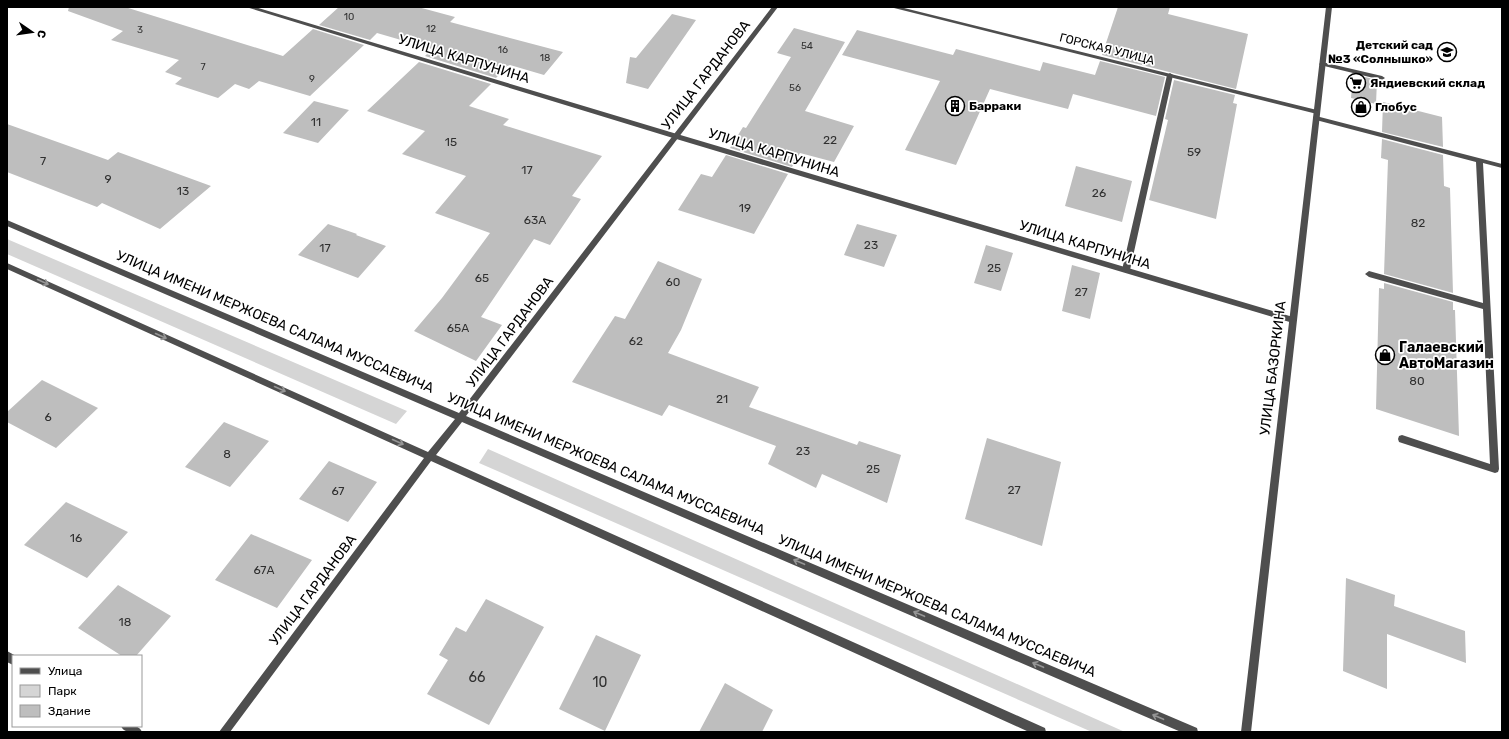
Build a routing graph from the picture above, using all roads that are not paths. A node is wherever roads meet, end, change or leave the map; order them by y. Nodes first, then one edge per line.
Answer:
1 (249, 7) edge
2 (775, 7) edge
3 (893, 7) edge
4 (1329, 7) edge
5 (1322, 64) junction
6 (1170, 75) junction
7 (1382, 78) dead end
8 (1316, 115) junction
9 (675, 136) junction
10 (1479, 160) junction
11 (1502, 166) edge
12 (7, 224) edge
13 (7, 266) edge
14 (1126, 270) junction
15 (1369, 274) dead end
16 (1487, 307) junction
17 (1293, 320) junction
18 (461, 417) junction
19 (1402, 439) dead end
20 (430, 456) junction
21 (128, 727) edge
22 (137, 732) edge
23 (224, 732) edge
24 (1041, 732) edge
25 (1193, 732) edge
26 (1246, 732) edge

1 - 9 street, УЛИЦА КАРПУНИНА
2 - 9 street, УЛИЦА ГАРДАНОВА
3 - 6 street, ГОРСКАЯ УЛИЦА
4 - 5 street, УЛИЦА БАЗОРКИНА
5 - 7 street
5 - 8 street, УЛИЦА БАЗОРКИНА
6 - 8 street, ГОРСКАЯ УЛИЦА
6 - 14 street
8 - 10 street, ГОРСКАЯ УЛИЦА
8 - 17 street, УЛИЦА БАЗОРКИНА
9 - 14 street, УЛИЦА КАРПУНИНА
9 - 18 street, УЛИЦА ГАРДАНОВА
10 - 11 street, ГОРСКАЯ УЛИЦА
10 - 16 street
12 - 18 street, УЛИЦА ИМЕНИ МЕРЖОЕВА САЛАМА МУССАЕВИЧА
13 -> 20 street
14 - 17 street, УЛИЦА КАРПУНИНА
15 - 16 street
16 - 19 street
17 - 26 street, УЛИЦА БАЗОРКИНА
18 - 20 street, УЛИЦА ГАРДАНОВА
25 -> 18 street, УЛИЦА ИМЕНИ МЕРЖОЕВА САЛАМА МУССАЕВИЧА
20 - 23 street, УЛИЦА ГАРДАНОВА
20 - 24 street
21 - 22 street

